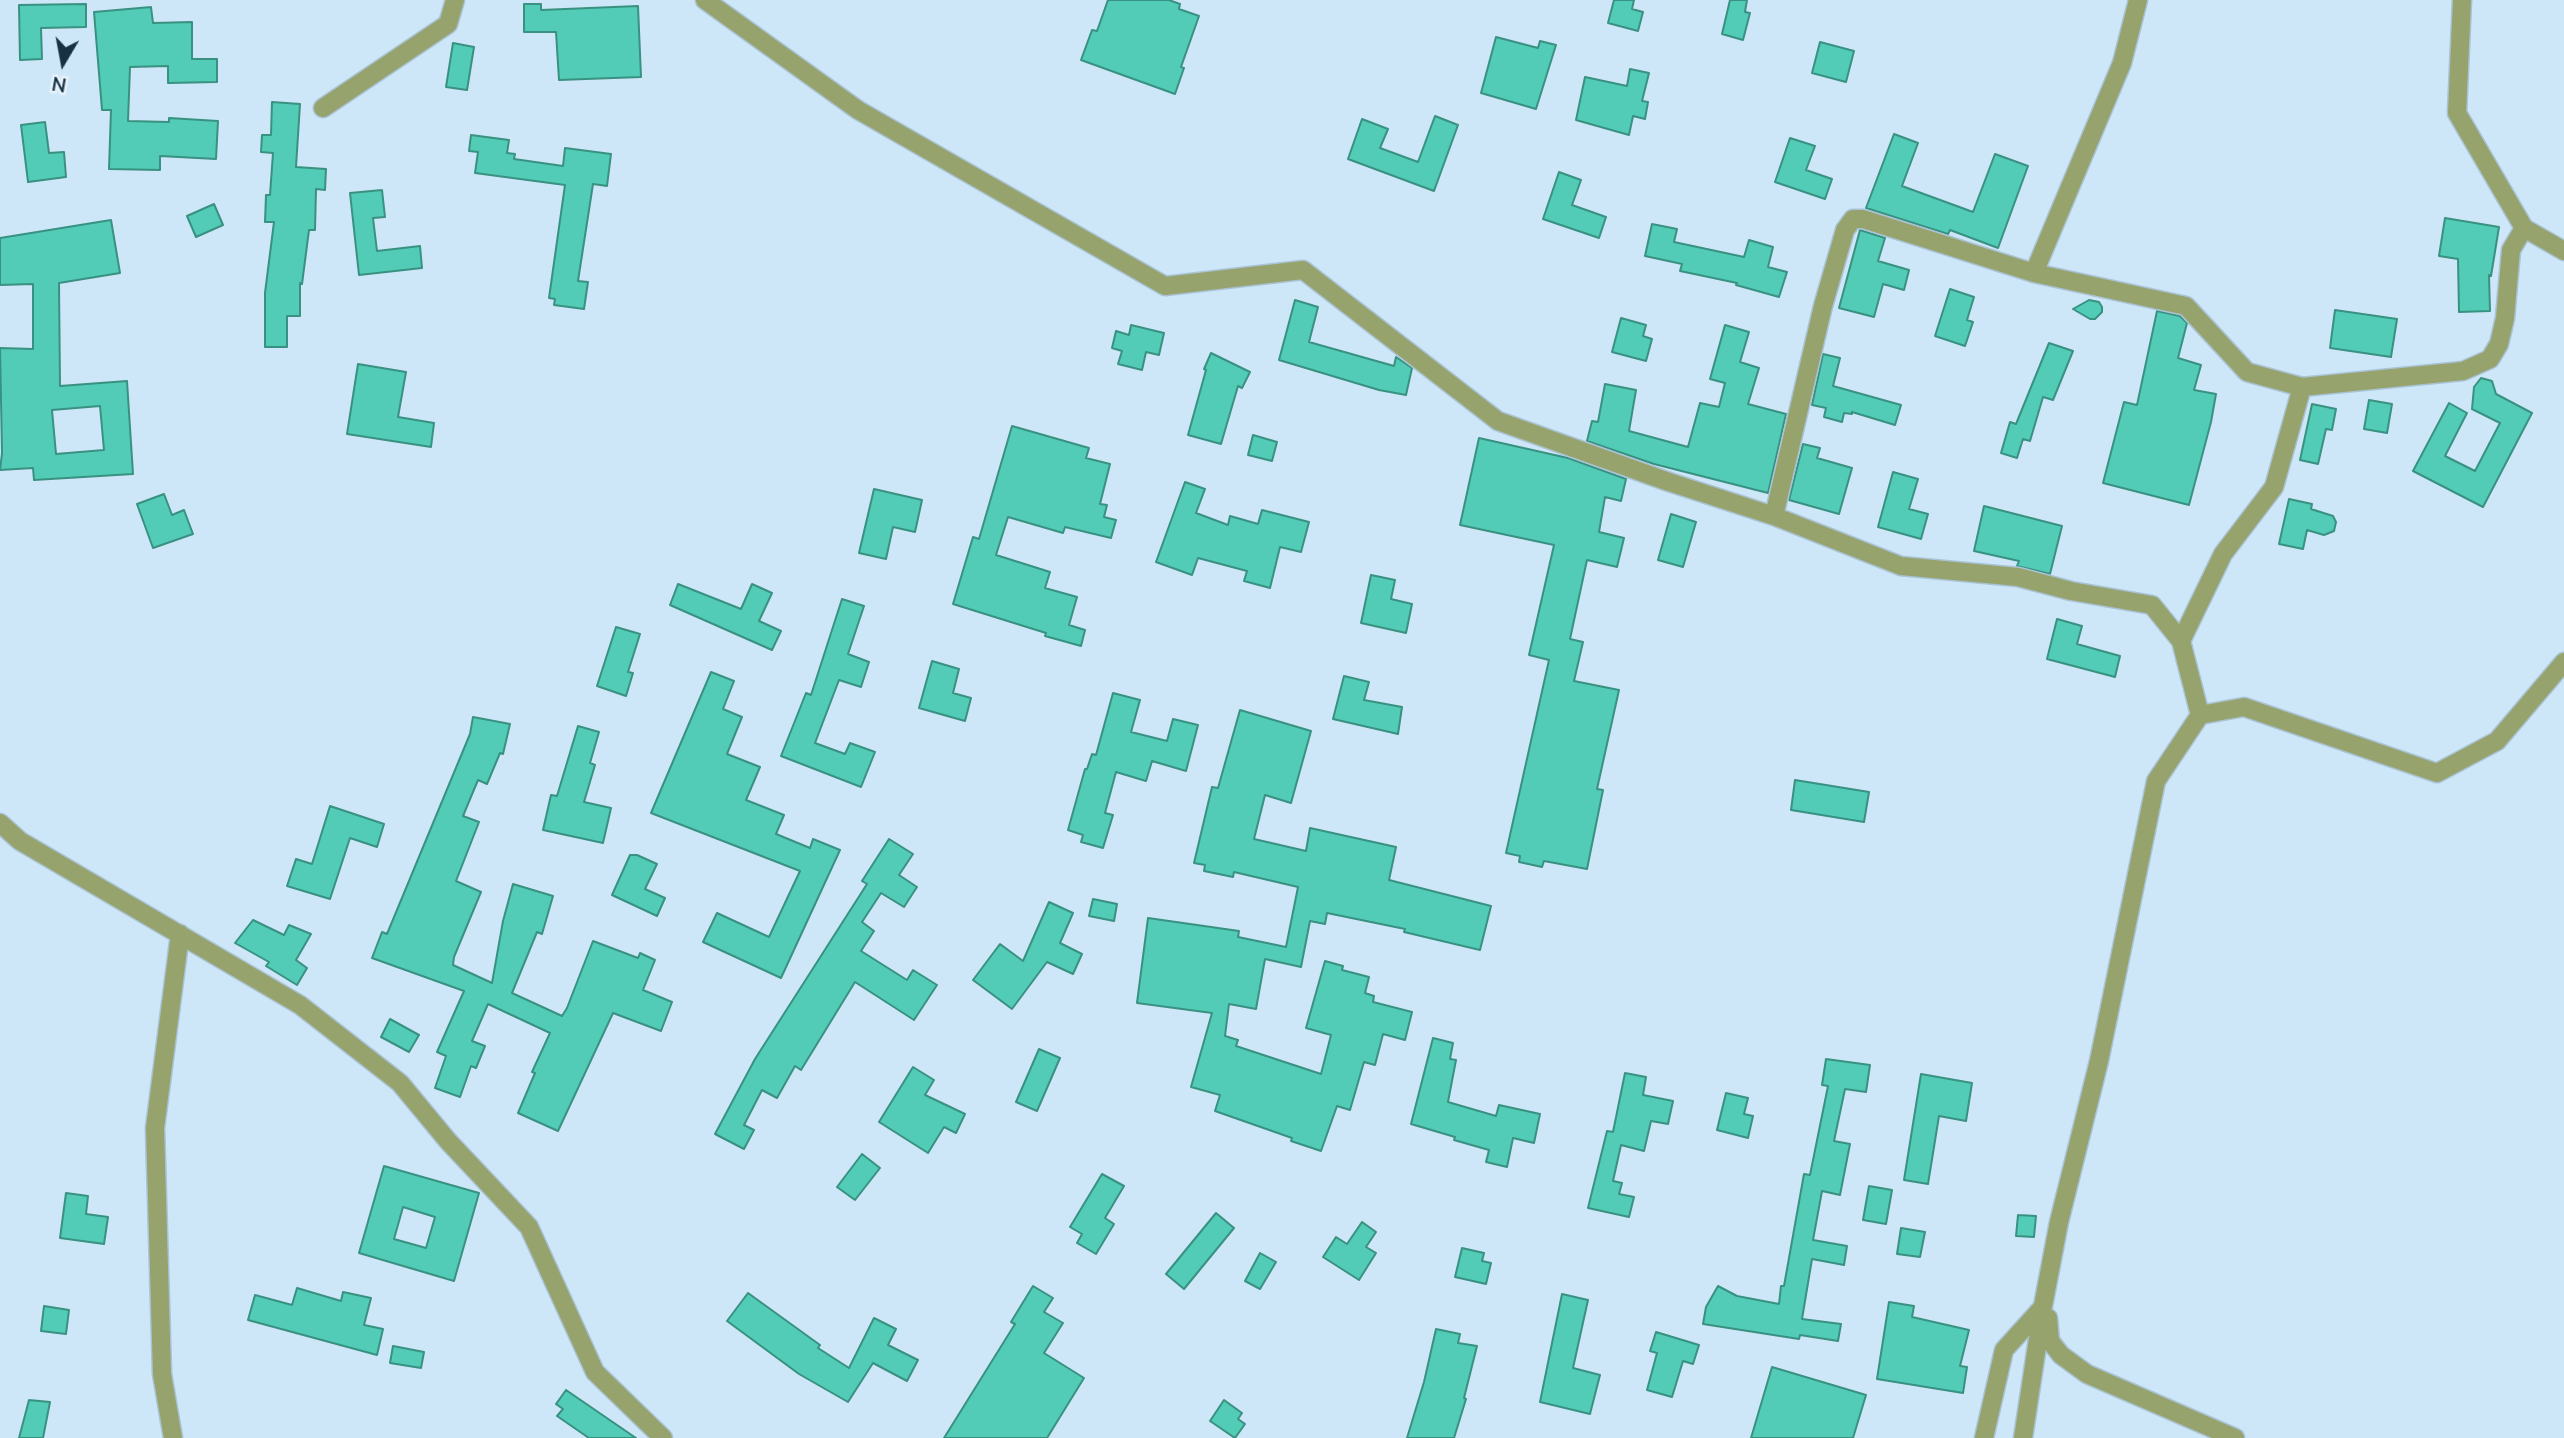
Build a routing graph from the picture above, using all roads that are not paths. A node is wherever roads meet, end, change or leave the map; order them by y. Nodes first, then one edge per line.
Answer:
1 (456, 0) edge
2 (705, 0) edge
3 (2138, 0) edge
4 (2462, 0) edge
5 (323, 108) dead end
6 (2524, 228) junction
7 (2564, 251) edge
8 (2034, 273) junction
9 (2302, 387) junction
10 (1774, 516) junction
11 (2181, 641) junction
12 (2564, 662) edge
13 (2200, 715) junction
14 (0, 823) edge
15 (180, 934) junction
16 (2044, 1299) junction
17 (173, 1438) edge
18 (663, 1438) edge
19 (1984, 1438) edge
20 (2023, 1438) edge
21 (2235, 1438) edge

1 - 5 street
2 - 10 street
3 - 8 street
4 - 6 street
6 - 7 street
6 - 9 street
8 - 9 street
8 - 10 street
9 - 11 street
10 - 11 street
11 - 13 street
12 - 13 street
13 - 16 street
14 - 15 street
15 - 17 street
15 - 18 street
16 - 19 street
16 - 20 street
16 - 21 street

